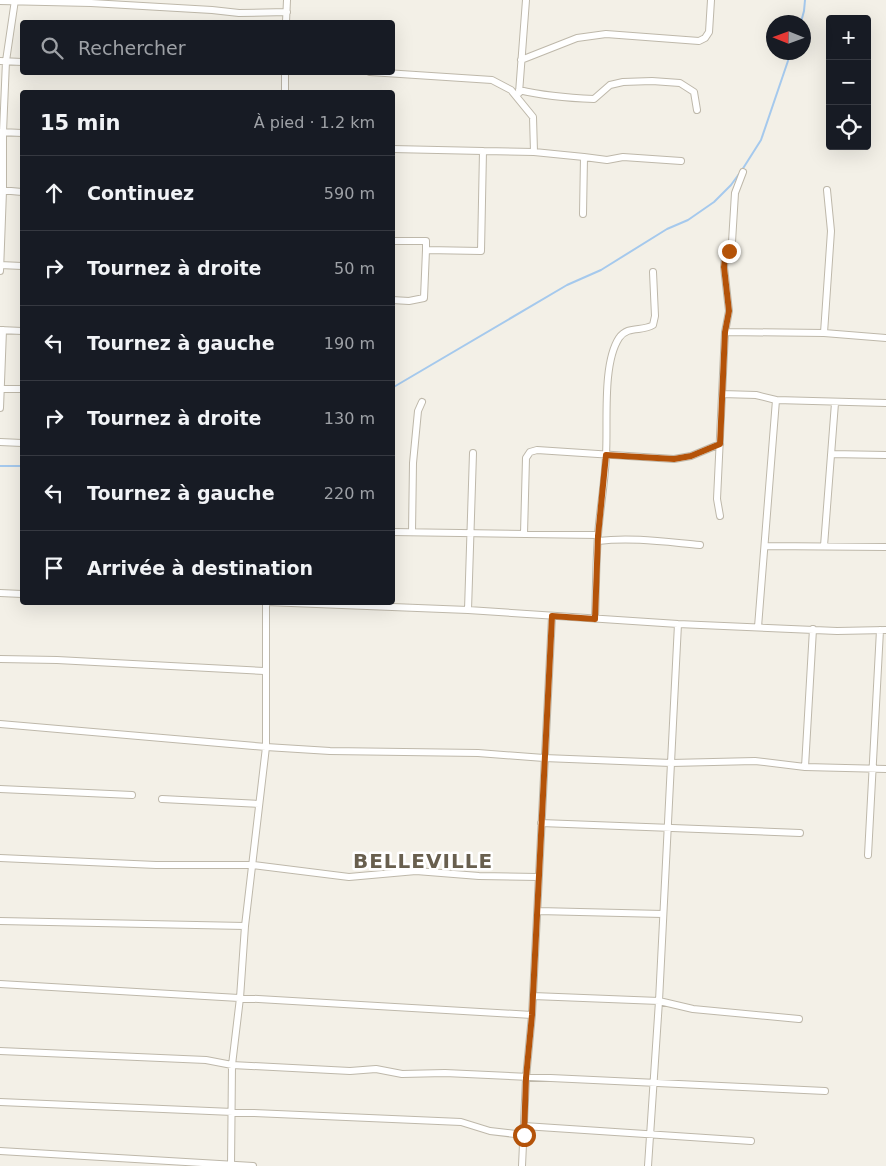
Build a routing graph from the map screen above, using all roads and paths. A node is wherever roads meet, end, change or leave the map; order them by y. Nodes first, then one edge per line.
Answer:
1 (287, 0) edge
2 (526, 0) edge
3 (711, 0) edge
4 (0, 1) edge
5 (15, 1) edge
6 (287, 12) junction
7 (286, 20) edge
8 (521, 60) junction
9 (3, 61) edge
10 (20, 62) edge
11 (395, 74) edge
12 (285, 75) edge
13 (285, 90) edge
14 (519, 93) junction
15 (697, 110) dead end
16 (1, 132) edge
17 (20, 132) edge
18 (395, 149) edge
19 (483, 151) junction
20 (534, 152) junction
21 (584, 157) junction
22 (681, 161) dead end
23 (743, 172) dead end
24 (827, 190) dead end
25 (2, 191) edge
26 (20, 192) edge
27 (583, 214) dead end
28 (395, 241) edge
29 (426, 250) junction
30 (0, 265) edge
31 (20, 266) edge
32 (0, 271) edge
33 (653, 272) dead end
34 (395, 300) edge
35 (1, 330) edge
36 (20, 331) edge
37 (725, 332) junction
38 (824, 333) junction
39 (886, 338) edge
40 (0, 389) edge
41 (20, 389) edge
42 (722, 394) junction
43 (776, 400) junction
44 (422, 402) dead end
45 (835, 402) junction
46 (886, 402) edge
47 (0, 408) edge
48 (0, 442) edge
49 (20, 443) edge
50 (720, 444) junction
51 (473, 452) dead end
52 (831, 454) junction
53 (606, 455) junction
54 (886, 455) edge
55 (720, 516) dead end
56 (395, 532) edge
57 (412, 532) junction
58 (470, 533) junction
59 (524, 534) junction
60 (598, 538) junction
61 (700, 545) dead end
62 (765, 546) junction
63 (824, 546) junction
64 (886, 547) edge
65 (0, 593) edge
66 (20, 594) edge
67 (266, 605) edge
68 (342, 605) edge
69 (468, 610) junction
70 (552, 616) junction
71 (595, 619) junction
72 (678, 624) junction
73 (758, 627) junction
74 (813, 629) junction
75 (883, 630) edge
76 (0, 659) edge
77 (264, 671) junction
78 (0, 724) edge
79 (266, 748) junction
80 (544, 758) junction
81 (671, 763) junction
82 (805, 767) junction
83 (872, 768) junction
84 (886, 769) edge
85 (0, 789) edge
86 (132, 795) dead end
87 (162, 799) dead end
88 (259, 804) junction
89 (541, 823) junction
90 (668, 827) junction
91 (800, 833) dead end
92 (868, 855) dead end
93 (0, 858) edge
94 (253, 865) junction
95 (538, 877) junction
96 (538, 911) junction
97 (663, 914) junction
98 (0, 921) edge
99 (245, 926) junction
100 (0, 984) edge
101 (533, 996) junction
102 (240, 998) junction
103 (659, 1001) junction
104 (532, 1015) junction
105 (799, 1019) dead end
106 (0, 1050) edge
107 (232, 1065) junction
108 (526, 1078) junction
109 (654, 1084) junction
110 (825, 1091) dead end
111 (0, 1102) edge
112 (230, 1111) junction
113 (524, 1126) junction
114 (524, 1135) junction
115 (650, 1135) junction
116 (751, 1141) dead end
117 (0, 1151) edge
118 (231, 1165) edge
119 (253, 1166) edge
120 (522, 1166) edge
121 (648, 1166) edge

1 - 6 street
2 - 8 street
3 - 8 street
4 - 5 street
5 - 6 street
5 - 9 street
6 - 7 street
8 - 14 street
9 - 10 street
9 - 16 street
11 - 14 street
12 - 13 street
14 - 15 street
14 - 20 street
16 - 17 street
16 - 25 street
18 - 19 street
19 - 20 street
19 - 29 street
20 - 21 street
21 - 22 street
21 - 27 street
23 - 37 street
24 - 38 street
25 - 26 street
25 - 30 street
28 - 29 street
29 - 34 street
30 - 31 street
30 - 32 street
33 - 53 street
35 - 36 street
35 - 40 street
37 - 38 street
37 - 42 street
38 - 39 street
40 - 41 street
40 - 47 street
42 - 43 street
42 - 50 street
43 - 45 street
43 - 62 street
44 - 57 street
45 - 46 street
45 - 52 street
48 - 49 street
50 - 53 street
50 - 55 street
51 - 58 street
52 - 54 street
52 - 63 street
53 - 59 street
53 - 60 street
56 - 57 street
57 - 58 street
58 - 59 street
58 - 69 street
59 - 60 street
60 - 61 street
60 - 71 street
62 - 63 street
62 - 73 street
63 - 64 street
65 - 66 street
67 - 77 street
68 - 69 street
69 - 70 street
70 - 71 street
70 - 80 street
71 - 72 street
72 - 73 street
72 - 81 street
73 - 74 street
74 - 75 street
74 - 82 street
75 - 83 street
76 - 77 street
77 - 79 street
78 - 79 street
79 - 80 street
79 - 88 street
80 - 81 street
80 - 89 street
81 - 82 street
81 - 90 street
82 - 83 street
83 - 84 street
83 - 92 street
85 - 86 street
87 - 88 street
88 - 94 street
89 - 90 street
89 - 95 street
90 - 91 street
90 - 97 street
93 - 94 street
94 - 95 street
94 - 99 street
95 - 96 street
96 - 97 street
96 - 101 street
97 - 103 street
98 - 99 street
99 - 102 street
100 - 102 street
101 - 103 street
101 - 104 street
102 - 104 street
102 - 107 street
103 - 105 street
103 - 109 street
104 - 108 street
106 - 107 street
107 - 108 street
107 - 112 street
108 - 109 street
108 - 113 street
109 - 110 street
109 - 115 street
111 - 112 street
112 - 114 street
112 - 118 street
113 - 114 street
113 - 115 street
114 - 120 street
115 - 116 street
115 - 121 street
117 - 118 street
118 - 119 street

